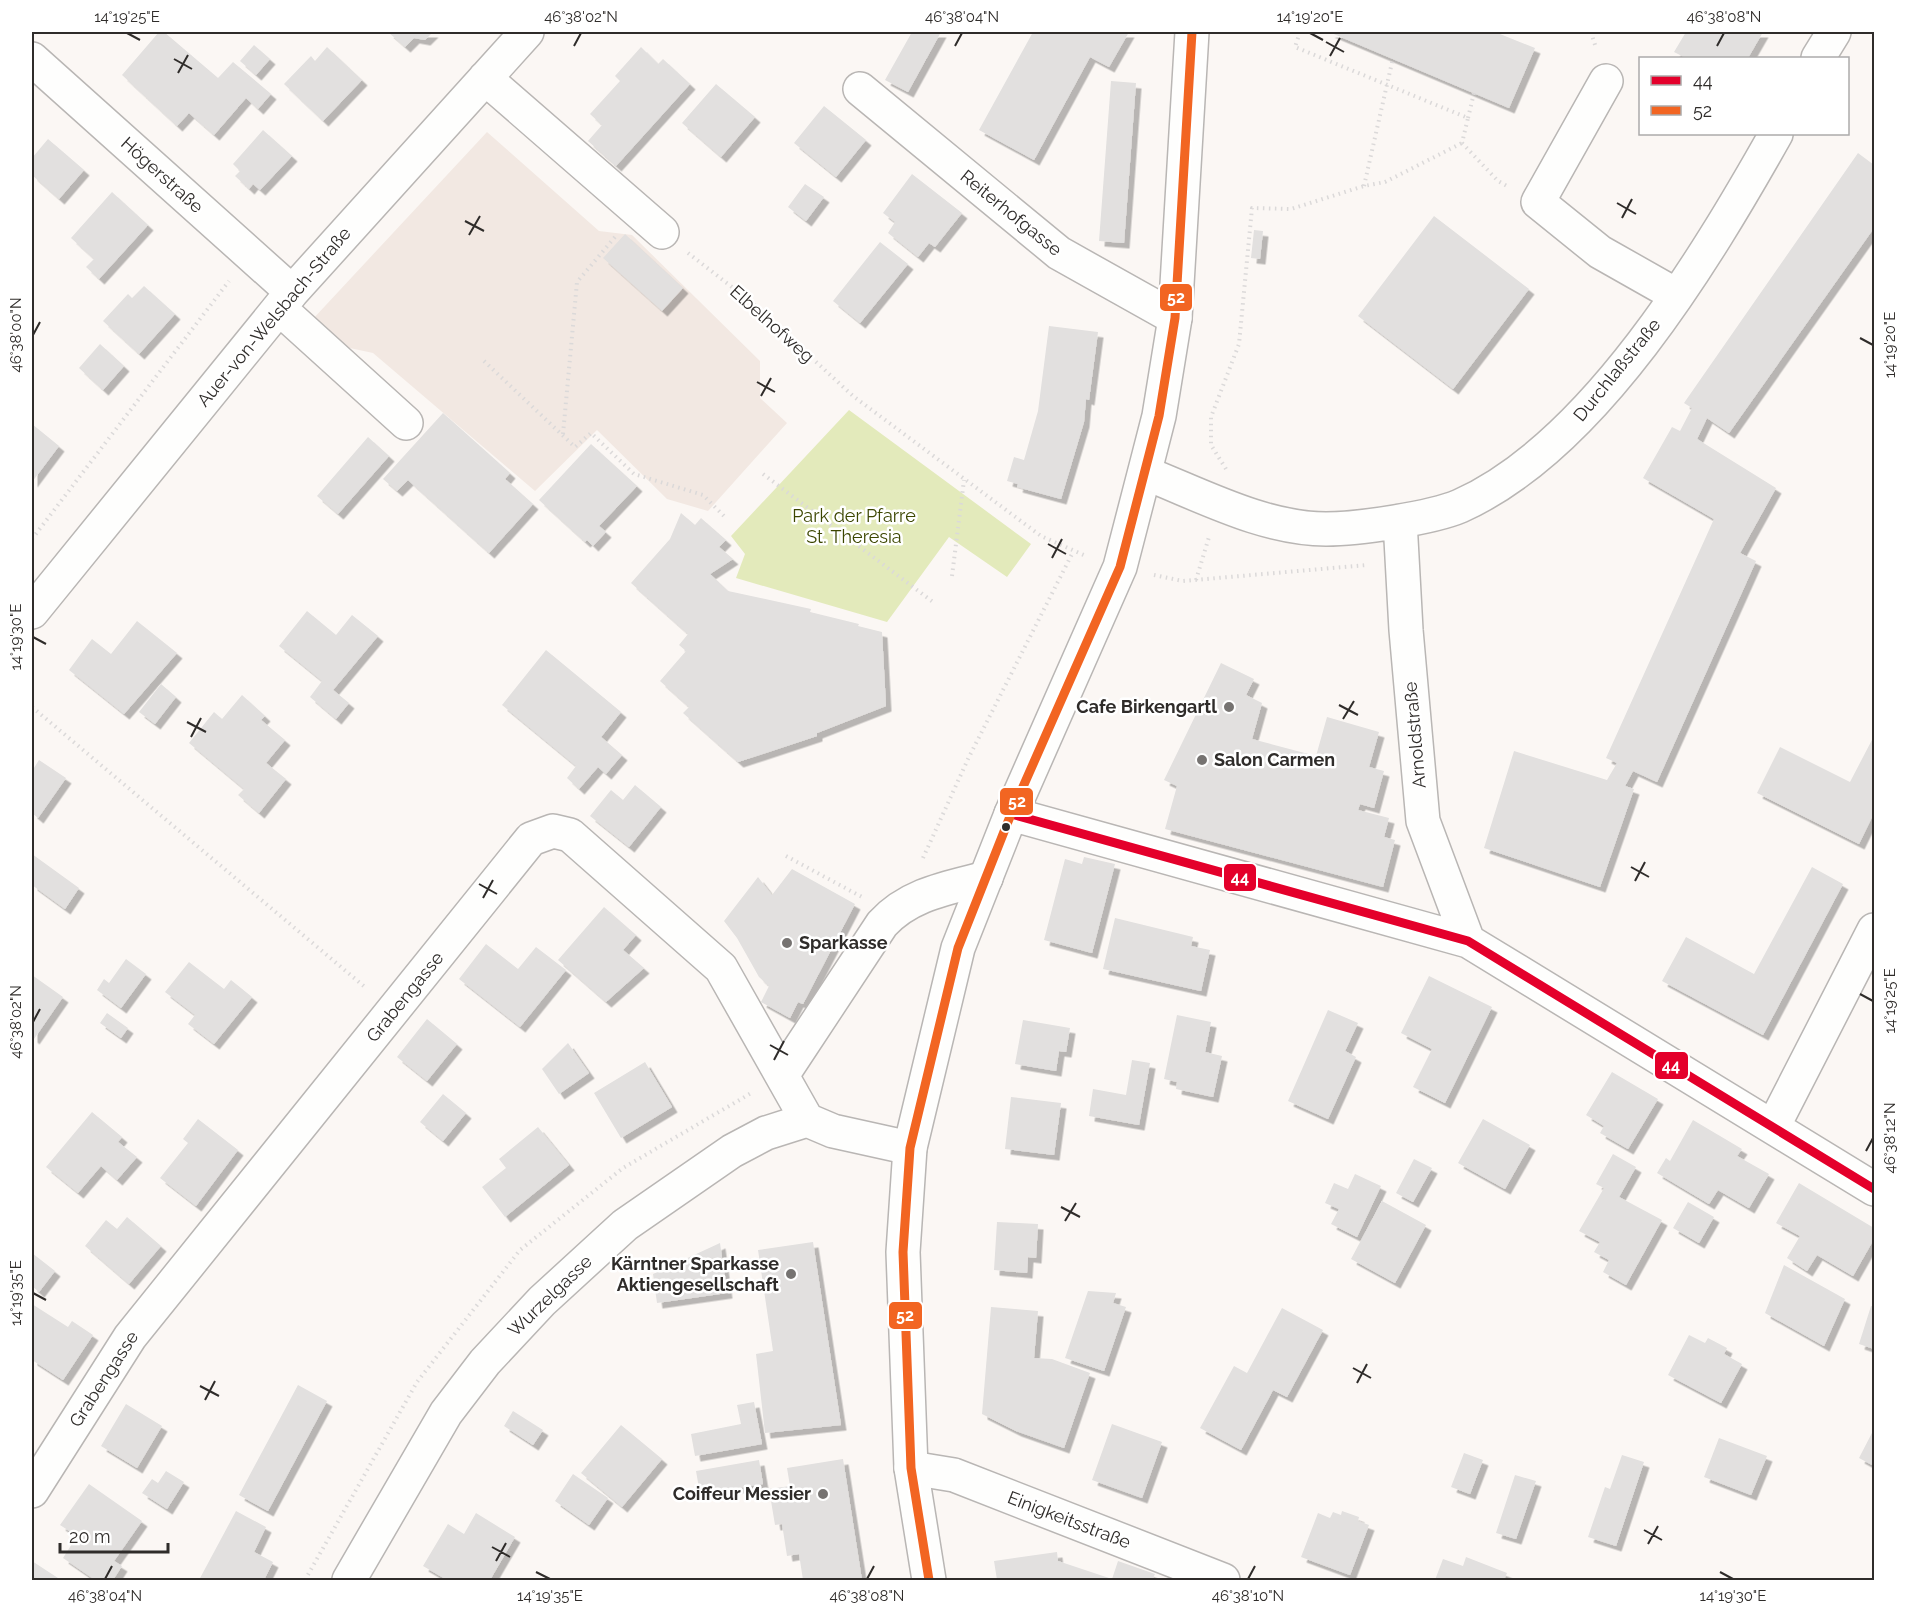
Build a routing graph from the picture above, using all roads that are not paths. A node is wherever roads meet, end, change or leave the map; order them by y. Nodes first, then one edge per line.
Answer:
1 (528, 32) edge
2 (1192, 32) edge
3 (1834, 32) edge
4 (1819, 57) edge
5 (32, 59) edge
6 (485, 78) junction
7 (1606, 81) dead end
8 (860, 89) dead end
9 (1775, 135) edge
10 (662, 232) road end
11 (1676, 295) junction
12 (285, 300) junction
13 (1175, 318) junction
14 (406, 423) dead end
15 (1144, 473) junction
16 (1400, 521) junction
17 (32, 612) edge
18 (1011, 814) junction
19 (986, 878) junction
20 (1875, 930) edge
21 (1468, 941) junction
22 (783, 1074) junction
23 (807, 1120) junction
24 (1773, 1127) junction
25 (910, 1148) junction
26 (1875, 1189) edge
27 (911, 1468) junction
28 (32, 1491) edge
29 (349, 1581) edge
30 (929, 1581) edge
31 (1223, 1581) edge

1 - 6 street, Auer-von-Welsbach-Straße
2 - 13 street
3 - 4 street
5 - 12 street, Högerstraße
6 - 10 street
6 - 12 street, Auer-von-Welsbach-Straße
7 - 11 street
8 - 13 street, Reiterhofgasse
9 - 11 street, Durchlaßstraße
11 - 16 street, Durchlaßstraße
12 - 14 street, Högerstraße
12 - 17 street, Auer-von-Welsbach-Straße
13 - 15 street
15 - 16 street, Durchlaßstraße
15 - 18 street
16 - 21 street, Arnoldstraße
18 - 19 street
18 - 21 street
19 - 22 street
19 - 25 street
20 - 24 street
21 - 24 street
22 - 23 street, Grabengasse
22 - 28 street, Grabengasse
23 - 25 street
23 - 29 street, Wurzelgasse
24 - 26 street
25 - 27 street
27 - 30 street
27 - 31 street, Einigkeitsstraße

